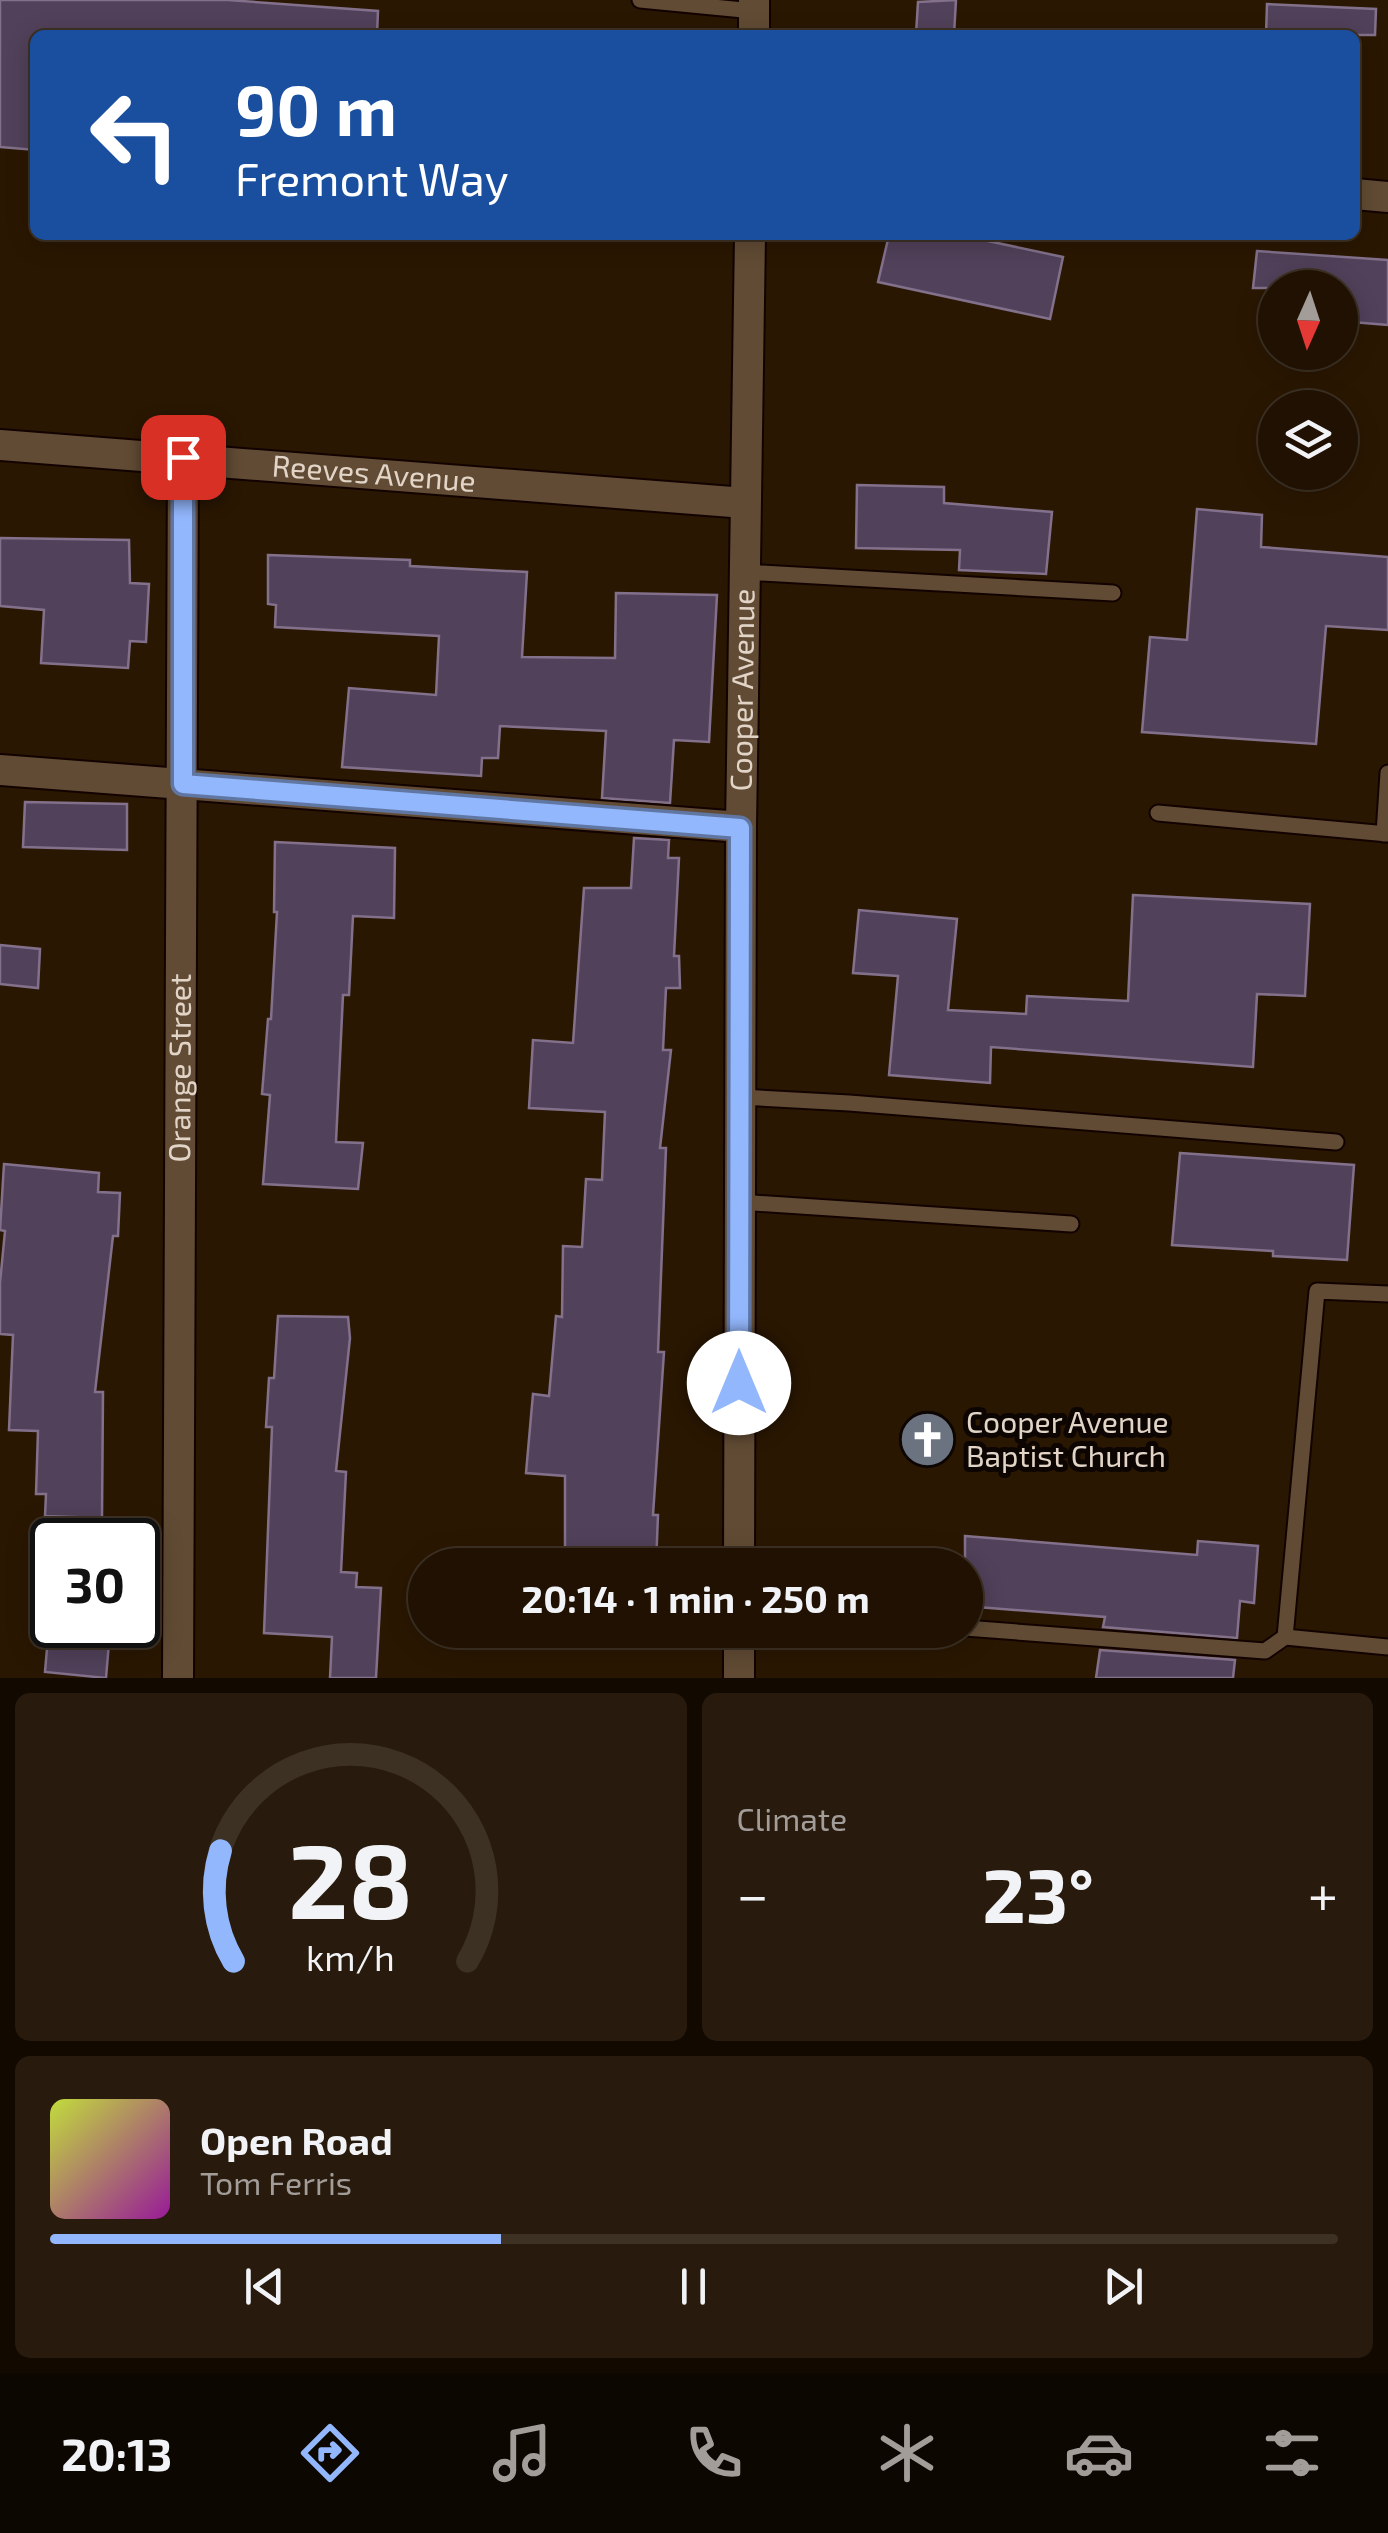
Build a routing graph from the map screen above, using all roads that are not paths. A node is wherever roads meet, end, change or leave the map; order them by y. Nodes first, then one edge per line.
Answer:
1 (640, 0) edge
2 (754, 15) edge
3 (1360, 194) edge
4 (1388, 196) edge
5 (750, 240) edge
6 (0, 444) edge
7 (183, 457) junction
8 (745, 503) junction
9 (744, 572) junction
10 (1113, 593) dead end
11 (0, 770) edge
12 (1388, 773) edge
13 (183, 784) junction
14 (1158, 813) dead end
15 (740, 828) junction
16 (1386, 834) edge
17 (740, 1097) junction
18 (1336, 1142) dead end
19 (739, 1202) junction
20 (1071, 1224) dead end
21 (1388, 1294) edge
22 (739, 1548) edge
23 (983, 1629) edge
24 (1285, 1636) junction
25 (1388, 1647) edge
26 (739, 1648) edge
27 (178, 1678) edge
28 (739, 1678) edge

1 - 2 lane
3 - 4 street
5 - 8 street, Cooper Avenue
6 - 7 street, Reeves Avenue
7 - 8 street, Reeves Avenue
7 - 13 street, Orange Street
8 - 9 street, Cooper Avenue
9 - 10 lane
9 - 15 street, Cooper Avenue
11 - 13 street
12 - 16 lane
13 - 15 street
13 - 27 street, Orange Street
14 - 16 lane
15 - 17 street, Cooper Avenue
17 - 18 lane
17 - 19 street, Cooper Avenue
19 - 20 lane
19 - 22 street, Cooper Avenue
21 - 24 lane
23 - 24 lane
24 - 25 lane
26 - 28 street

